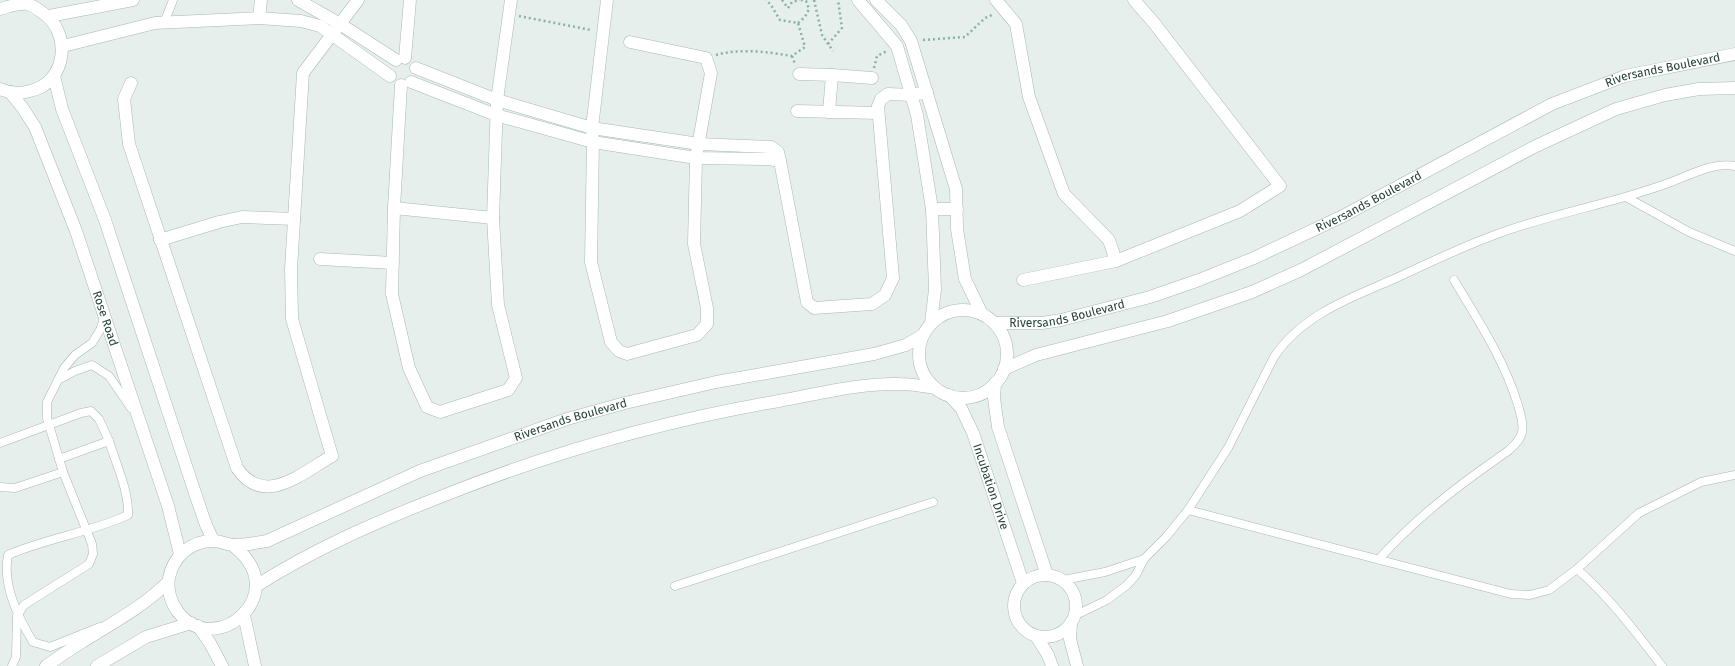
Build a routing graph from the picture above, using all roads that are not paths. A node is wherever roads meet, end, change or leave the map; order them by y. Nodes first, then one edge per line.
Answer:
1 (133, 0) edge
2 (173, 0) edge
3 (261, 0) edge
4 (298, 0) edge
5 (358, 0) edge
6 (410, 0) edge
7 (511, 0) edge
8 (607, 0) edge
9 (858, 0) edge
10 (876, 0) edge
11 (1134, 0) edge
12 (24, 2) edge
13 (1000, 5) edge
14 (0, 9) edge
15 (49, 16) junction
16 (260, 18) junction
17 (164, 23) junction
18 (340, 24) junction
19 (333, 36) junction
20 (630, 42) dead end
21 (63, 46) junction
22 (1735, 54) edge
23 (401, 59) junction
24 (416, 68) junction
25 (799, 74) dead end
26 (832, 75) junction
27 (54, 76) junction
28 (390, 76) junction
29 (872, 78) road end
30 (132, 83) dead end
31 (406, 84) junction
32 (1735, 88) edge
33 (5, 90) edge
34 (927, 92) junction
35 (912, 95) junction
36 (497, 100) junction
37 (797, 111) dead end
38 (829, 112) junction
39 (878, 113) junction
40 (496, 115) junction
41 (592, 128) junction
42 (593, 142) junction
43 (699, 144) junction
44 (696, 158) junction
45 (780, 161) junction
46 (1735, 166) edge
47 (1626, 197) junction
48 (394, 208) junction
49 (932, 209) junction
50 (958, 209) junction
51 (493, 218) junction
52 (294, 219) junction
53 (160, 240) junction
54 (1735, 251) edge
55 (320, 259) dead end
56 (1116, 260) junction
57 (393, 263) junction
58 (1024, 280) dead end
59 (1454, 280) dead end
60 (982, 314) junction
61 (105, 316) junction
62 (931, 323) junction
63 (994, 323) junction
64 (923, 334) junction
65 (1004, 369) junction
66 (58, 380) junction
67 (996, 383) junction
68 (935, 388) junction
69 (949, 396) junction
70 (141, 424) junction
71 (50, 426) junction
72 (109, 441) junction
73 (0, 444) edge
74 (59, 459) junction
75 (63, 472) junction
76 (1735, 475) edge
77 (0, 487) edge
78 (933, 502) dead end
79 (1188, 510) junction
80 (85, 530) junction
81 (213, 540) junction
82 (232, 545) junction
83 (180, 554) junction
84 (1144, 559) junction
85 (1378, 559) junction
86 (1577, 569) junction
87 (1047, 575) junction
88 (1063, 580) junction
89 (168, 582) junction
90 (1023, 583) junction
91 (256, 586) junction
92 (675, 586) dead end
93 (244, 615) junction
94 (18, 616) junction
95 (1074, 620) junction
96 (114, 622) junction
97 (194, 625) junction
98 (1036, 636) junction
99 (12, 666) edge
100 (46, 666) edge
101 (96, 666) edge
102 (222, 666) edge
103 (255, 666) edge
104 (1052, 666) edge
105 (1077, 666) edge
106 (1662, 666) edge

1 - 15 street
2 - 17 lane
3 - 16 street
4 - 18 street
5 - 18 street
6 - 23 street
7 - 36 street
8 - 41 street
9 - 35 street
10 - 34 street
11 - 56 street
12 - 14 street
12 - 15 street
13 - 56 street
15 - 21 street
16 - 17 street
16 - 19 street
17 - 21 street
18 - 19 street
18 - 23 street
19 - 28 street
19 - 52 street
20 - 43 street
21 - 27 street
22 - 63 street, Riversands Boulevard
23 - 24 street
23 - 28 street
24 - 31 street
24 - 36 street
25 - 26 street
26 - 29 street
26 - 38 street
27 - 33 street
27 - 81 street
28 - 31 street
30 - 53 street
31 - 40 street
31 - 48 street
32 - 65 street, Riversands Boulevard
33 - 61 street, Rose Road
34 - 35 street
34 - 50 street
35 - 39 street
35 - 49 street
36 - 40 street
36 - 41 street
37 - 38 street
38 - 39 street
39 - 45 street
40 - 42 street
40 - 51 street
41 - 42 street
41 - 43 street
42 - 44 street
42 - 44 street
43 - 44 street
43 - 45 street
44 - 45 street
46 - 47 lane
47 - 54 lane
47 - 79 lane
48 - 51 street
48 - 57 street
49 - 50 street
49 - 62 street
50 - 60 street
51 - 57 street
52 - 53 street
52 - 53 street
55 - 57 street
56 - 58 street
59 - 85 lane
60 - 62 street
60 - 63 street
61 - 66 lane
61 - 70 street, Rose Road
62 - 64 street
63 - 65 street
64 - 68 street
64 - 82 street, Riversands Boulevard
65 - 67 street
66 - 70 lane
66 - 71 lane
67 - 69 street
67 - 87 street, Incubation Drive
68 - 69 street
68 - 91 street
69 - 90 street, Incubation Drive
70 - 83 street, Rose Road
71 - 72 lane
71 - 73 lane
71 - 74 lane
72 - 74 lane
72 - 80 lane
74 - 75 lane
75 - 77 lane
75 - 80 lane
76 - 86 lane
78 - 92 lane
79 - 84 lane
79 - 85 lane
80 - 94 lane
80 - 94 lane
81 - 82 street
81 - 83 street
82 - 91 street
83 - 89 street
84 - 88 lane
84 - 95 lane
85 - 86 lane
86 - 106 lane
87 - 88 street
87 - 90 street
88 - 95 street
89 - 96 street
89 - 97 street
90 - 98 street
91 - 93 street
93 - 97 street
93 - 103 street
94 - 96 lane
94 - 99 lane
95 - 98 street
95 - 105 street
96 - 100 street
97 - 101 street
97 - 102 street
98 - 104 street

